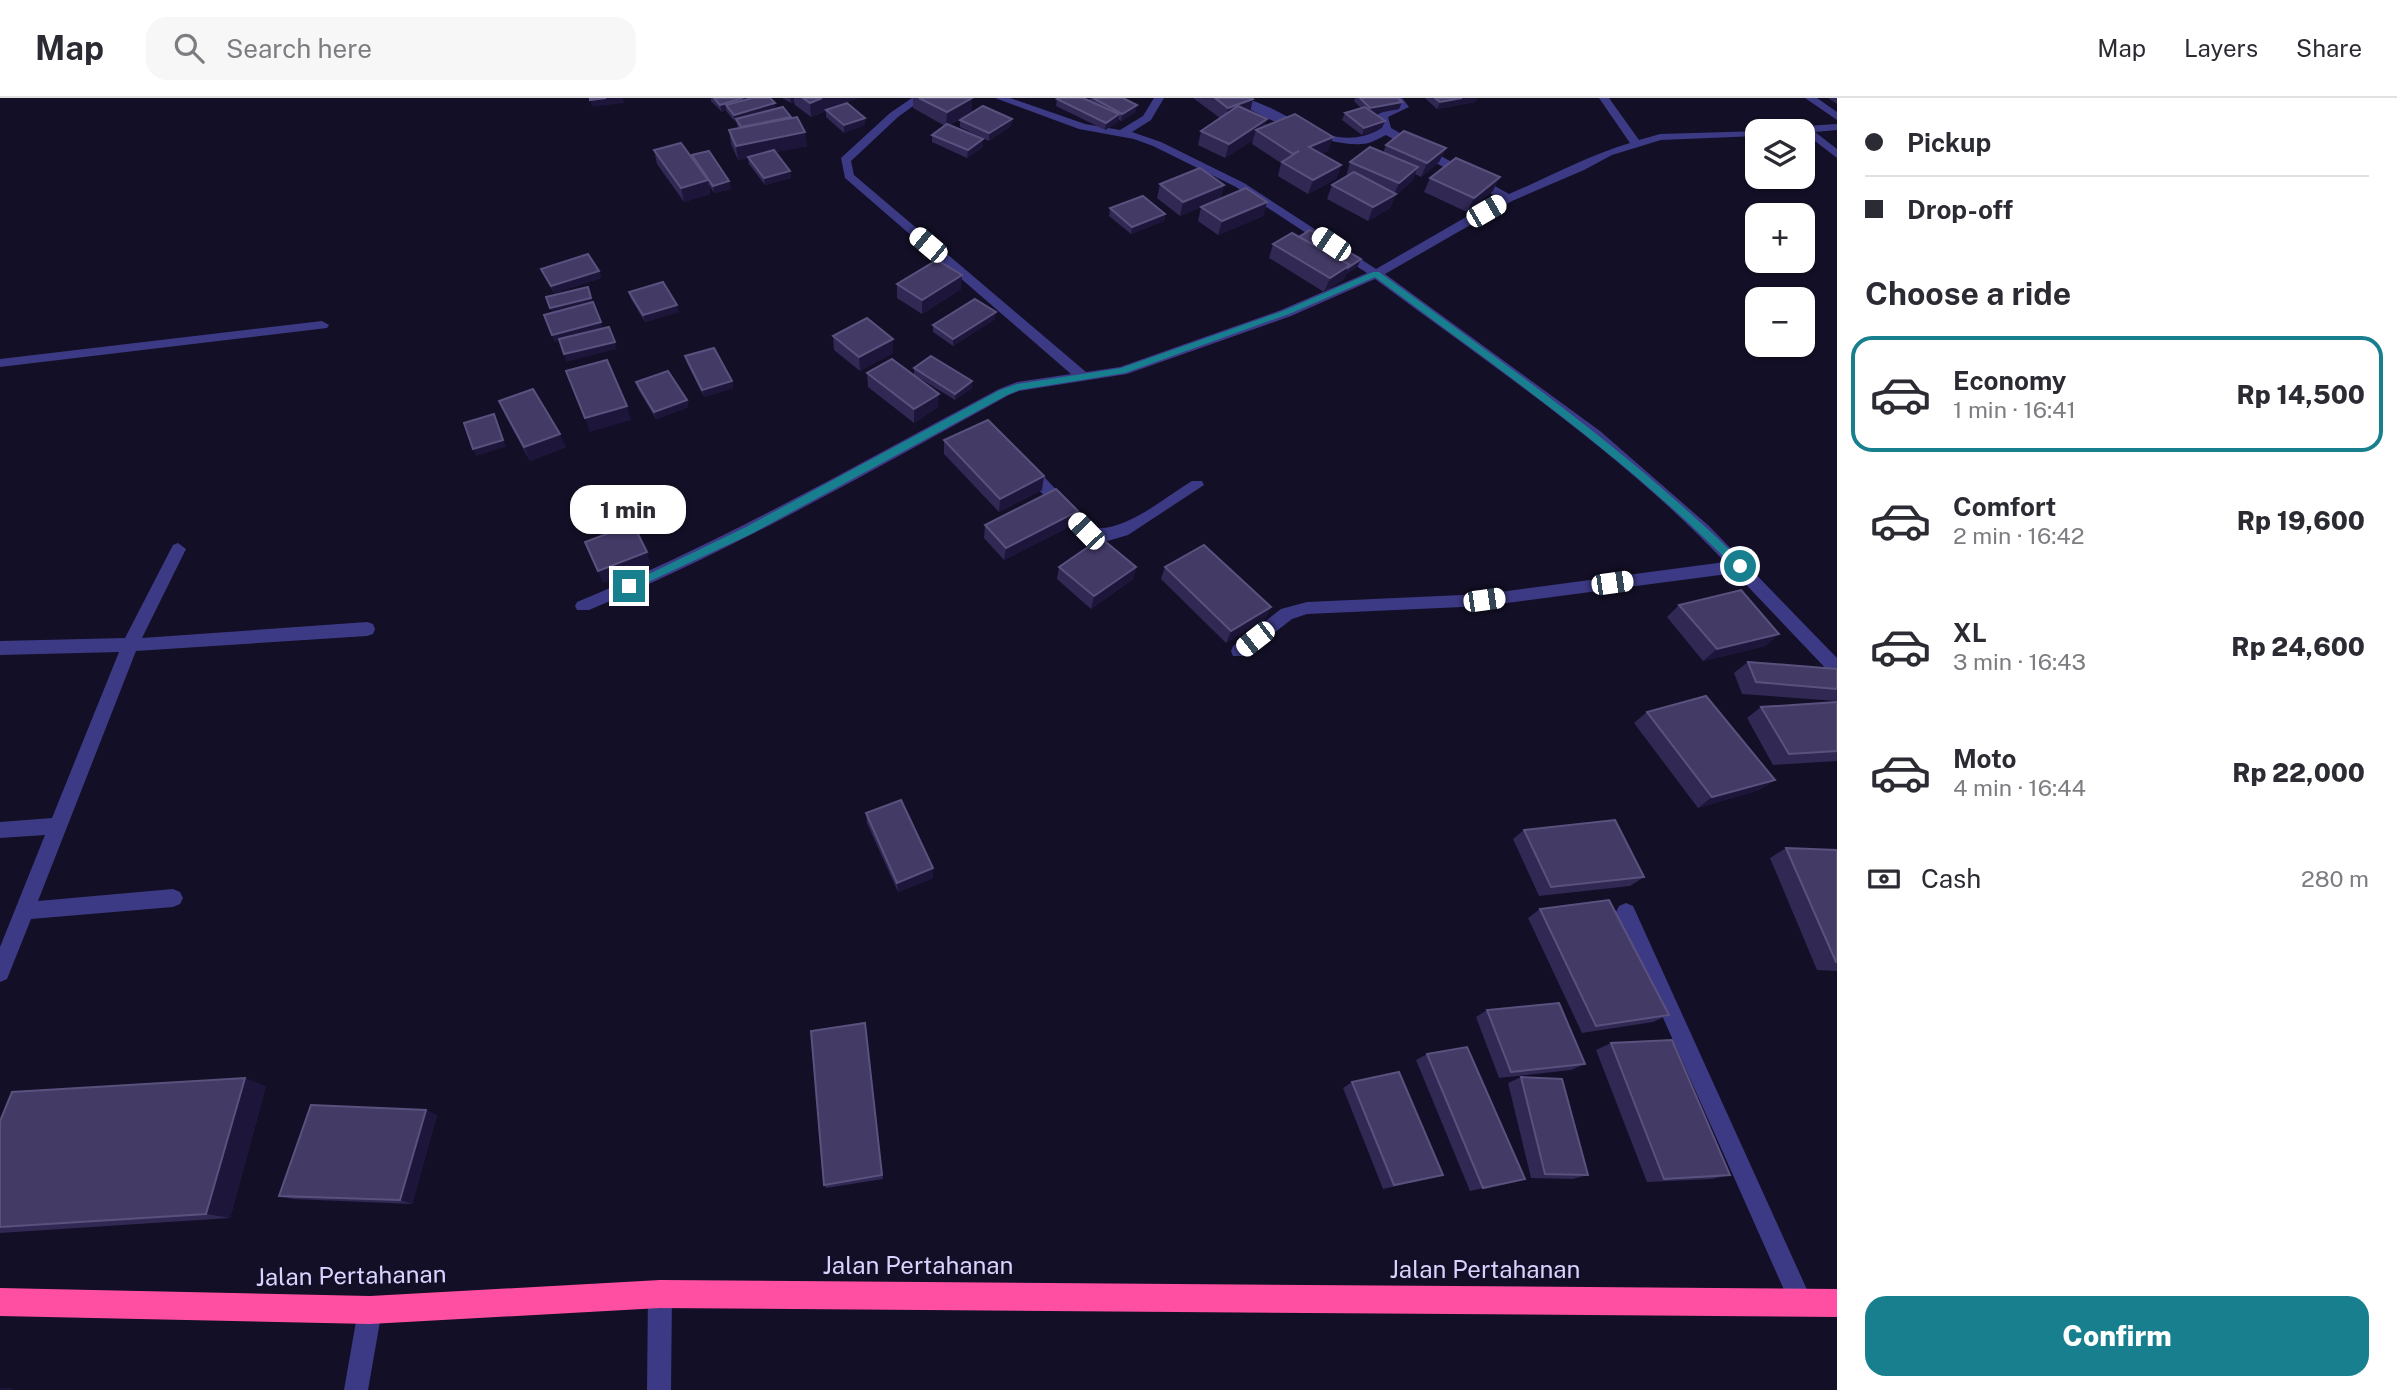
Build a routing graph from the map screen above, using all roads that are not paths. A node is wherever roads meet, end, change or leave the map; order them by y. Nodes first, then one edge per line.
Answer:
1 (919, 98) edge
2 (1000, 98) edge
3 (1159, 98) edge
4 (1239, 98) edge
5 (1396, 98) edge
6 (1604, 98) edge
7 (1810, 98) edge
8 (1837, 117) edge
9 (1837, 127) edge
10 (1815, 128) edge
11 (1386, 130) junction
12 (1745, 133) edge
13 (1121, 134) junction
14 (1815, 137) edge
15 (1636, 143) junction
16 (1837, 155) edge
17 (1508, 198) junction
18 (1376, 274) junction
19 (322, 325) dead end
20 (0, 363) edge
21 (1083, 377) junction
22 (1020, 461) edge
23 (1197, 485) dead end
24 (178, 550) dead end
25 (1740, 566) junction
26 (583, 606) dead end
27 (367, 629) dead end
28 (130, 645) junction
29 (0, 648) edge
30 (1239, 651) dead end
31 (1837, 668) edge
32 (57, 826) junction
33 (0, 830) edge
34 (173, 898) dead end
35 (24, 911) junction
36 (1626, 912) dead end
37 (0, 972) edge
38 (660, 1294) junction
39 (0, 1302) edge
40 (1801, 1302) junction
41 (1837, 1303) edge
42 (370, 1310) junction
43 (356, 1390) edge
44 (659, 1390) edge

1 - 21 street
2 - 13 street
3 - 13 street
4 - 11 street
5 - 11 street
6 - 15 street
7 - 8 street
9 - 10 street
11 - 17 street
12 - 15 street
13 - 18 street
14 - 16 street
15 - 17 street
17 - 18 street
18 - 21 street
18 - 25 street
19 - 20 street
21 - 26 street
22 - 23 street
24 - 28 street
25 - 30 street
25 - 31 street
27 - 28 street
28 - 29 street
28 - 32 street
32 - 33 street
32 - 35 street
34 - 35 street
35 - 37 street
36 - 40 street
38 - 40 highway, Jalan Pertahanan
38 - 42 highway, Jalan Pertahanan
38 - 44 street
39 - 42 highway, Jalan Pertahanan
40 - 41 highway, Jalan Pertahanan
42 - 43 street

